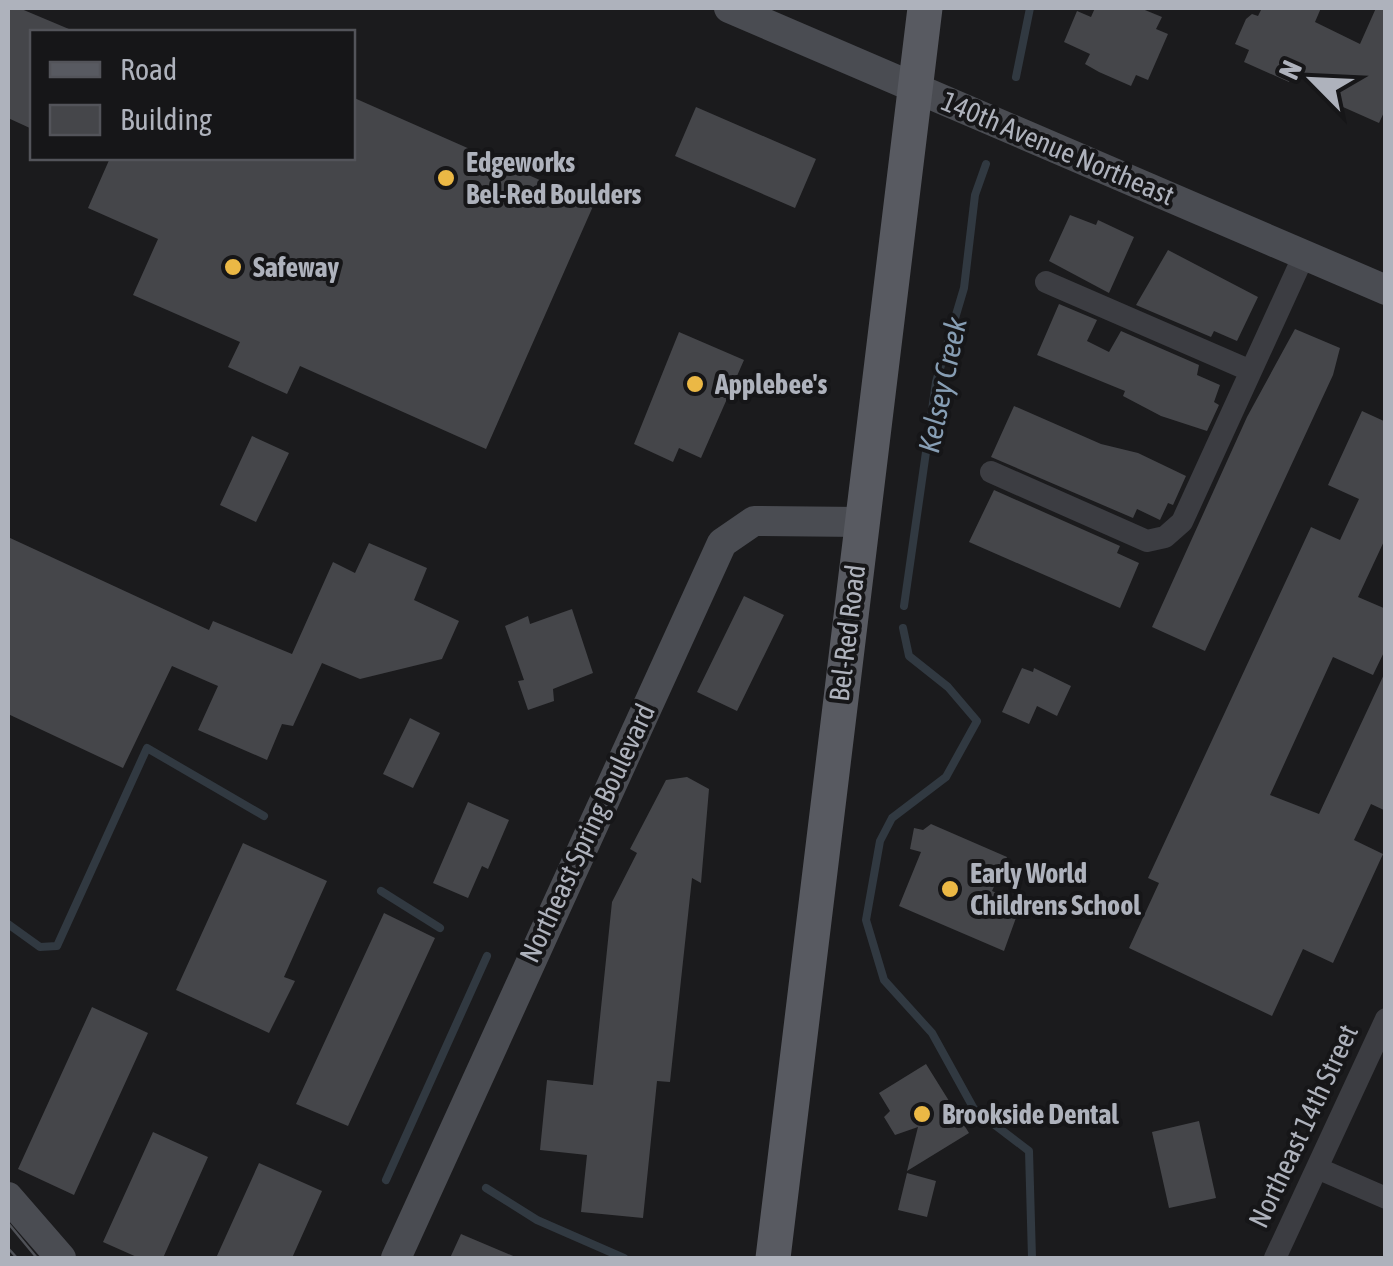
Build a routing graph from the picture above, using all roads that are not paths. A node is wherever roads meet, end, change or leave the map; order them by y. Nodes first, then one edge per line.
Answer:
1 (729, 8) edge
2 (925, 8) edge
3 (915, 87) junction
4 (1304, 255) junction
5 (1046, 282) dead end
6 (1386, 290) edge
7 (1251, 371) junction
8 (991, 472) dead end
9 (862, 522) junction
10 (1386, 1019) edge
11 (1317, 1168) junction
12 (8, 1196) edge
13 (1386, 1198) edge
14 (61, 1258) edge
15 (396, 1258) edge
16 (772, 1258) edge
17 (1275, 1258) edge

1 - 3 street, 140th Avenue Northeast
2 - 3 main road, Bel-Red Road
3 - 4 street, 140th Avenue Northeast
3 - 9 main road, Bel-Red Road
4 - 6 street, 140th Avenue Northeast
4 - 7 street
5 - 7 street
7 - 8 street
9 - 15 street, Northeast Spring Boulevard
9 - 16 main road, Bel-Red Road
10 - 11 street, Northeast 14th Street
11 - 13 street
11 - 17 street, Northeast 14th Street
12 - 14 street

